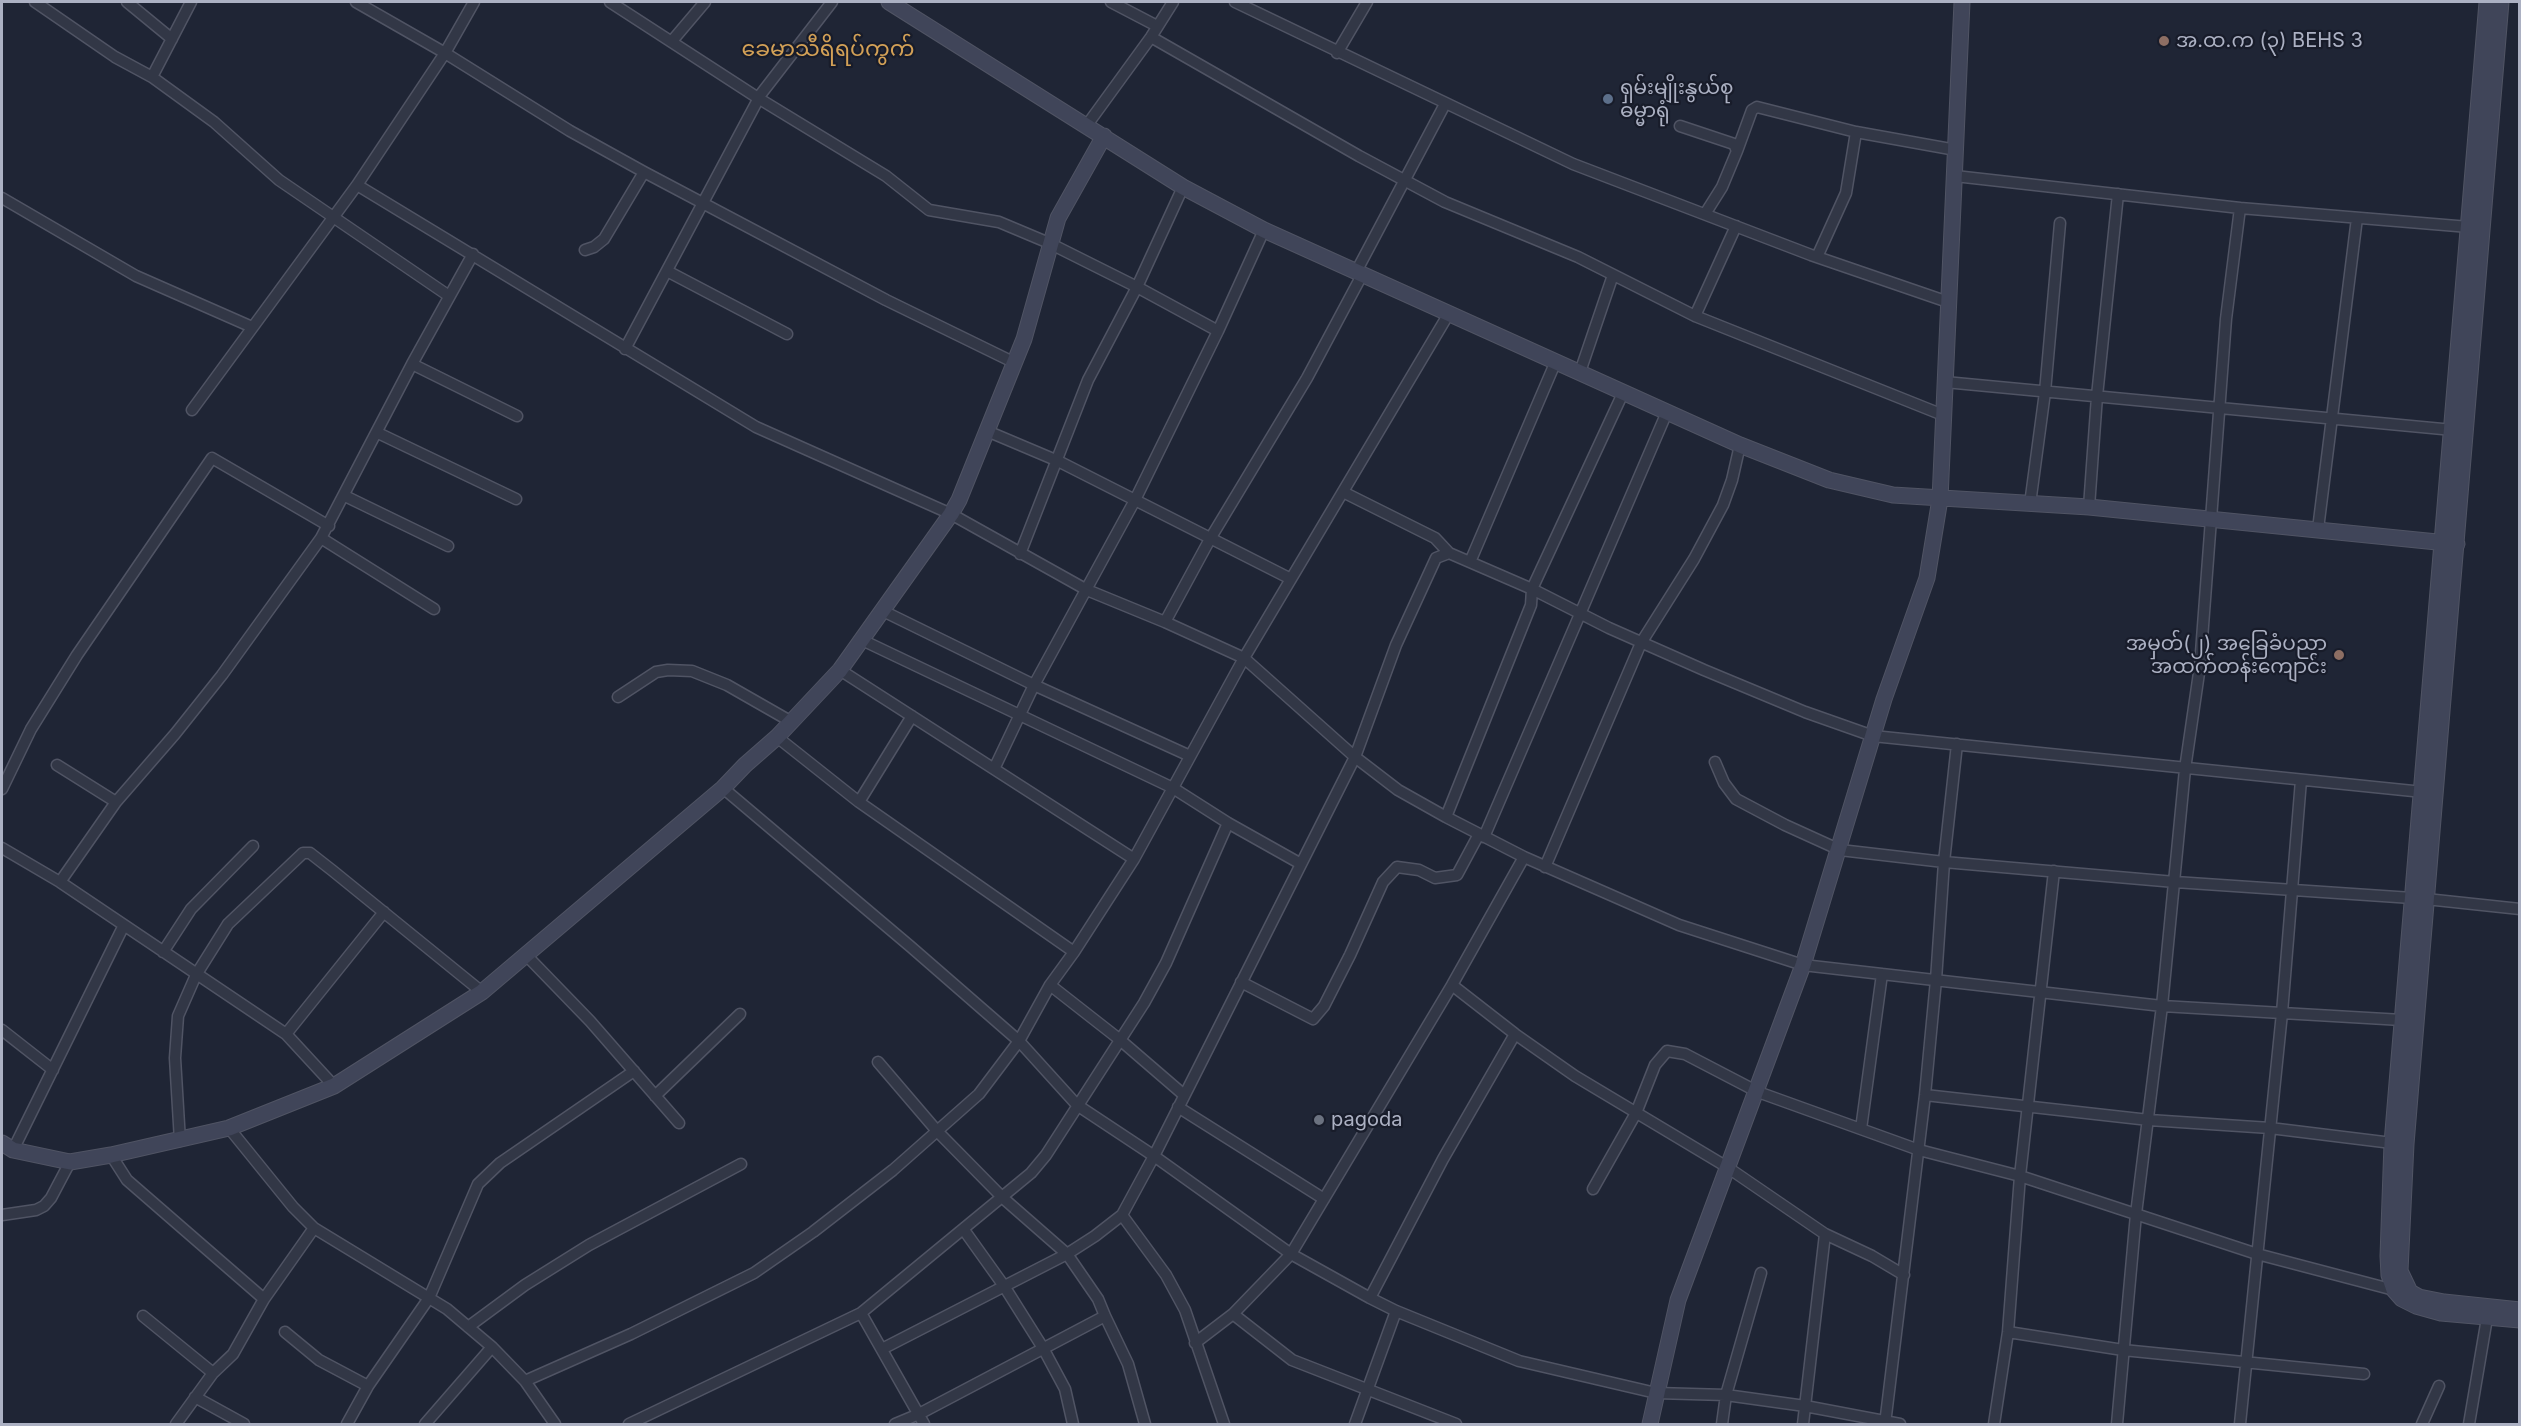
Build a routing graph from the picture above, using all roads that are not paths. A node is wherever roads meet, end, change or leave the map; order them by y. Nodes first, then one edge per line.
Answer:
1 (35, 2) edge
2 (127, 2) edge
3 (191, 2) edge
4 (356, 2) edge
5 (474, 2) edge
6 (610, 2) edge
7 (705, 2) edge
8 (832, 2) edge
9 (889, 2) edge
10 (1111, 2) edge
11 (1173, 2) edge
12 (1235, 2) edge
13 (1367, 2) edge
14 (1962, 2) edge
15 (2487, 2) edge
16 (2501, 2) edge
17 (1157, 26) junction
18 (1150, 37) junction
19 (172, 39) junction
20 (672, 40) junction
21 (445, 53) junction
22 (1337, 53) junction
23 (152, 77) junction
24 (758, 98) junction
25 (1445, 104) junction
26 (1087, 125) junction
27 (1680, 126) dead end
28 (1856, 132) junction
29 (1104, 136) junction
30 (1956, 150) junction
31 (1737, 151) junction
32 (644, 172) junction
33 (1954, 176) junction
34 (1406, 181) junction
35 (357, 185) junction
36 (1183, 187) junction
37 (2118, 194) junction
38 (2, 198) edge
39 (703, 201) junction
40 (2240, 208) junction
41 (1705, 214) junction
42 (334, 215) junction
43 (2357, 218) junction
44 (2060, 223) dead end
45 (1736, 226) junction
46 (2469, 227) junction
47 (1264, 230) junction
48 (1049, 243) junction
49 (585, 250) dead end
50 (473, 254) junction
51 (1817, 257) junction
52 (667, 270) junction
53 (1359, 274) junction
54 (1612, 275) junction
55 (1137, 286) junction
56 (449, 296) junction
57 (1948, 302) junction
58 (1448, 315) junction
59 (1695, 316) junction
60 (252, 327) junction
61 (1218, 331) junction
62 (787, 334) dead end
63 (626, 350) junction
64 (1556, 361) junction
65 (1015, 363) junction
66 (412, 364) junction
67 (1580, 372) junction
68 (1945, 382) junction
69 (2045, 392) junction
70 (1623, 393) junction
71 (2097, 396) junction
72 (2219, 407) junction
73 (192, 411) dead end
74 (1667, 411) junction
75 (1944, 415) junction
76 (517, 416) dead end
77 (2330, 419) junction
78 (2453, 430) junction
79 (987, 431) junction
80 (378, 434) junction
81 (1740, 445) junction
82 (1058, 461) junction
83 (1343, 492) junction
84 (345, 496) junction
85 (516, 499) dead end
86 (1940, 499) junction
87 (1135, 500) junction
88 (2030, 504) junction
89 (2089, 507) junction
90 (951, 514) junction
91 (2211, 519) junction
92 (329, 526) junction
93 (2318, 529) junction
94 (321, 538) junction
95 (1210, 539) junction
96 (2450, 543) junction
97 (448, 546) dead end
98 (1449, 553) junction
99 (1020, 554) junction
100 (1470, 562) junction
101 (1291, 579) junction
102 (1532, 589) junction
103 (1087, 590) junction
104 (434, 609) dead end
105 (883, 611) junction
106 (1579, 613) junction
107 (1165, 622) junction
108 (862, 640) junction
109 (1641, 643) junction
110 (1244, 658) junction
111 (840, 670) junction
112 (1034, 685) junction
113 (618, 697) dead end
114 (1020, 715) junction
115 (912, 716) junction
116 (790, 721) junction
117 (1873, 736) junction
118 (777, 737) junction
119 (1957, 744) junction
120 (1190, 756) junction
121 (1355, 757) junction
122 (1714, 762) dead end
123 (57, 765) dead end
124 (994, 769) junction
125 (2185, 769) junction
126 (2301, 780) junction
127 (723, 788) junction
128 (1173, 788) junction
129 (2, 789) edge
130 (2423, 792) junction
131 (116, 802) junction
132 (859, 802) junction
133 (1446, 817) junction
134 (1228, 823) junction
135 (1481, 835) junction
136 (253, 846) dead end
137 (2, 848) edge
138 (1840, 850) junction
139 (1524, 857) junction
140 (1134, 859) junction
141 (1944, 862) junction
142 (1301, 864) junction
143 (1545, 867) junction
144 (2054, 871) junction
145 (60, 882) junction
146 (2175, 882) junction
147 (2291, 891) junction
148 (2419, 899) junction
149 (2520, 909) edge
150 (384, 912) junction
151 (123, 927) junction
152 (163, 952) junction
153 (1074, 952) junction
154 (527, 956) junction
155 (1803, 965) junction
156 (1882, 974) junction
157 (196, 975) junction
158 (1936, 980) junction
159 (1241, 982) junction
160 (1452, 985) junction
161 (1050, 986) junction
162 (2040, 991) junction
163 (482, 992) junction
164 (2162, 1006) junction
165 (2282, 1013) junction
166 (740, 1014) dead end
167 (2402, 1020) junction
168 (2, 1029) edge
169 (286, 1034) junction
170 (1515, 1034) junction
171 (1119, 1039) junction
172 (1019, 1041) junction
173 (879, 1062) dead end
174 (53, 1070) junction
175 (634, 1071) junction
176 (334, 1086) junction
177 (1758, 1092) junction
178 (1184, 1095) junction
179 (1925, 1095) junction
180 (656, 1096) junction
181 (1077, 1105) junction
182 (1178, 1107) junction
183 (2029, 1107) junction
184 (1636, 1113) junction
185 (2148, 1120) junction
186 (678, 1123) dead end
187 (229, 1128) junction
188 (2270, 1128) junction
189 (1862, 1129) junction
190 (937, 1131) junction
191 (180, 1141) junction
192 (2392, 1143) junction
193 (7, 1146) edge
194 (1919, 1150) junction
195 (111, 1155) junction
196 (1155, 1156) junction
197 (70, 1162) junction
198 (741, 1164) dead end
199 (1727, 1167) junction
200 (2020, 1176) junction
201 (1593, 1189) dead end
202 (1003, 1198) junction
203 (1324, 1199) junction
204 (2136, 1214) junction
205 (2, 1215) edge
206 (1122, 1215) junction
207 (314, 1228) junction
208 (964, 1230) junction
209 (1825, 1234) junction
210 (1066, 1254) junction
211 (1291, 1254) junction
212 (2257, 1254) junction
213 (1761, 1273) dead end
214 (1904, 1275) junction
215 (1004, 1286) junction
216 (2394, 1290) junction
217 (429, 1298) junction
218 (1370, 1298) junction
219 (264, 1299) junction
220 (2520, 1310) edge
221 (1396, 1311) junction
222 (861, 1313) junction
223 (1233, 1314) junction
224 (143, 1316) dead end
225 (1105, 1316) junction
226 (2487, 1318) junction
227 (2520, 1320) edge
228 (468, 1327) junction
229 (285, 1332) dead end
230 (2008, 1332) junction
231 (1195, 1343) junction
232 (492, 1347) junction
233 (882, 1348) junction
234 (1042, 1348) junction
235 (2124, 1350) junction
236 (2245, 1362) junction
237 (213, 1373) junction
238 (2364, 1374) dead end
239 (525, 1381) junction
240 (368, 1386) junction
241 (2439, 1386) dead end
242 (1368, 1392) junction
243 (1656, 1393) junction
244 (1726, 1395) junction
245 (195, 1396) junction
246 (1805, 1407) junction
247 (921, 1419) edge
248 (1885, 1424) edge
249 (176, 1425) edge
250 (244, 1425) edge
251 (347, 1425) edge
252 (425, 1425) edge
253 (555, 1425) edge
254 (629, 1425) edge
255 (895, 1425) edge
256 (1073, 1425) edge
257 (1145, 1425) edge
258 (1224, 1425) edge
259 (1355, 1425) edge
260 (1456, 1425) edge
261 (1650, 1425) edge
262 (1722, 1425) edge
263 (1803, 1425) edge
264 (1900, 1425) edge
265 (1994, 1425) edge
266 (2117, 1425) edge
267 (2240, 1425) edge
268 (2422, 1425) edge
269 (2469, 1425) edge

1 - 23 street
2 - 19 street
3 - 19 street
4 - 21 street
5 - 21 street
6 - 20 street
7 - 20 street
8 - 24 street
9 - 26 street
10 - 17 street
11 - 17 street
12 - 22 street
13 - 22 street
14 - 30 street
15 - 46 street
16 - 96 street
17 - 18 street
18 - 26 street
18 - 34 street
19 - 23 street
20 - 24 street
21 - 32 street
21 - 35 street
22 - 25 street
23 - 42 street
24 - 39 street
24 - 48 street
25 - 34 street
25 - 41 street
26 - 29 street
27 - 31 street
28 - 30 street
28 - 31 street
28 - 51 street
29 - 36 street
29 - 48 street
30 - 33 street
31 - 41 street
32 - 39 street
32 - 49 street
33 - 37 street
33 - 57 street
34 - 53 street
34 - 54 street
35 - 42 street
35 - 50 street
36 - 47 street
36 - 55 street
37 - 40 street
37 - 71 street
38 - 60 street
39 - 52 street
39 - 65 street
40 - 43 street
40 - 72 street
41 - 45 street
42 - 56 street
42 - 60 street
43 - 46 street
43 - 77 street
44 - 69 street
45 - 51 street
45 - 59 street
46 - 78 street
47 - 53 street
47 - 61 street
48 - 55 street
48 - 65 street
50 - 56 street
50 - 63 street
51 - 57 street
52 - 62 street
52 - 63 street
53 - 58 street
53 - 95 street
54 - 59 street
54 - 67 street
55 - 61 street
55 - 82 street
56 - 66 street
57 - 68 street
58 - 64 street
58 - 83 street
59 - 75 street
60 - 73 street
61 - 87 street
63 - 90 street
64 - 67 street
64 - 100 street
65 - 79 street
66 - 76 street
66 - 80 street
67 - 70 street
68 - 69 street
68 - 75 street
69 - 71 street
69 - 88 street
70 - 74 street
70 - 102 street
71 - 72 street
71 - 89 street
72 - 77 street
72 - 91 street
74 - 81 street
74 - 106 street
75 - 86 street
77 - 78 street
77 - 93 street
78 - 96 street
79 - 82 street
79 - 90 street
80 - 84 street
80 - 85 street
81 - 86 street
81 - 109 street
82 - 87 street
82 - 99 street
83 - 98 street
83 - 101 street
84 - 92 street
84 - 97 street
86 - 88 street
86 - 117 street
87 - 95 street
87 - 103 street
88 - 89 street
89 - 91 street
90 - 99 street
90 - 105 street
91 - 93 street
91 - 125 street
92 - 94 street
92 - 129 street
93 - 96 street
94 - 104 street
94 - 131 street
95 - 101 street
95 - 107 street
96 - 130 street
96 - 148 street
98 - 100 street
98 - 121 street
99 - 103 street
100 - 102 street
101 - 110 street
102 - 106 street
102 - 133 street
103 - 107 street
103 - 112 street
105 - 108 street
105 - 112 street
106 - 109 street
106 - 135 street
107 - 110 street
108 - 111 street
108 - 114 street
109 - 117 street
109 - 143 street
110 - 120 street
110 - 121 street
111 - 115 street
111 - 116 street
112 - 114 street
112 - 120 street
113 - 116 street
114 - 124 street
114 - 128 street
115 - 124 street
115 - 132 street
116 - 118 street
117 - 119 street
117 - 138 street
118 - 127 street
118 - 132 street
119 - 125 street
119 - 141 street
120 - 128 street
121 - 133 street
121 - 142 street
122 - 138 street
123 - 131 street
124 - 140 street
125 - 126 street
125 - 146 street
126 - 130 street
126 - 147 street
127 - 154 street
127 - 172 street
128 - 134 street
128 - 140 street
130 - 148 street
131 - 145 street
132 - 153 street
133 - 135 street
134 - 142 street
134 - 171 street
135 - 139 street
135 - 159 street
136 - 152 street
137 - 145 street
138 - 141 street
138 - 155 street
139 - 143 street
139 - 160 street
140 - 153 street
141 - 144 street
141 - 158 street
142 - 159 street
143 - 155 street
144 - 146 street
144 - 162 street
145 - 151 street
146 - 147 street
146 - 164 street
147 - 148 street
147 - 165 street
148 - 149 street
148 - 167 street
148 - 220 street
150 - 157 street
150 - 163 street
150 - 169 street
151 - 152 street
151 - 174 street
152 - 157 street
153 - 161 street
154 - 163 street
154 - 175 street
155 - 156 street
155 - 177 street
156 - 158 street
156 - 189 street
157 - 169 street
157 - 191 street
158 - 162 street
158 - 179 street
159 - 178 street
160 - 170 street
160 - 203 street
161 - 171 street
161 - 172 street
162 - 164 street
162 - 183 street
163 - 176 street
164 - 165 street
164 - 185 street
165 - 167 street
165 - 188 street
166 - 180 street
167 - 192 street
168 - 174 street
169 - 176 street
170 - 184 street
170 - 218 street
171 - 178 street
171 - 181 street
172 - 181 street
172 - 190 street
173 - 190 street
174 - 193 street
175 - 180 street
175 - 217 street
176 - 187 street
177 - 184 street
177 - 189 street
177 - 199 street
178 - 182 street
179 - 183 street
179 - 194 street
180 - 186 street
181 - 196 street
181 - 202 street
182 - 196 street
182 - 203 street
183 - 185 street
183 - 200 street
184 - 199 street
184 - 201 street
185 - 188 street
185 - 204 street
187 - 191 street
187 - 207 street
188 - 192 street
188 - 212 street
189 - 194 street
190 - 202 street
190 - 239 street
191 - 195 street
192 - 216 street
193 - 197 street
194 - 200 street
194 - 214 street
195 - 197 street
195 - 219 street
196 - 206 street
196 - 211 street
197 - 205 street
198 - 228 street
199 - 209 street
199 - 243 street
200 - 204 street
200 - 230 street
202 - 208 street
202 - 210 street
203 - 211 street
204 - 212 street
204 - 235 street
206 - 210 street
206 - 231 street
207 - 217 street
207 - 219 street
208 - 215 street
208 - 222 street
209 - 214 street
209 - 246 street
210 - 215 street
210 - 225 street
211 - 218 street
211 - 223 street
212 - 216 street
212 - 236 street
213 - 244 street
214 - 248 street
215 - 233 street
215 - 234 street
216 - 226 street
217 - 228 street
217 - 240 street
218 - 221 street
219 - 237 street
221 - 242 street
221 - 243 street
222 - 233 street
222 - 254 street
223 - 231 street
223 - 242 street
224 - 237 street
225 - 234 street
225 - 257 street
226 - 227 street
226 - 269 street
228 - 232 street
229 - 240 street
230 - 235 street
230 - 265 street
231 - 258 street
232 - 239 street
232 - 252 street
233 - 247 street
234 - 247 street
234 - 256 street
235 - 236 street
235 - 266 street
236 - 238 street
236 - 267 street
237 - 245 street
239 - 253 street
240 - 251 street
241 - 268 street
242 - 259 street
242 - 260 street
243 - 244 street
243 - 261 street
244 - 246 street
244 - 262 street
245 - 249 street
245 - 250 street
246 - 248 street
246 - 263 street
247 - 255 street
248 - 264 street

